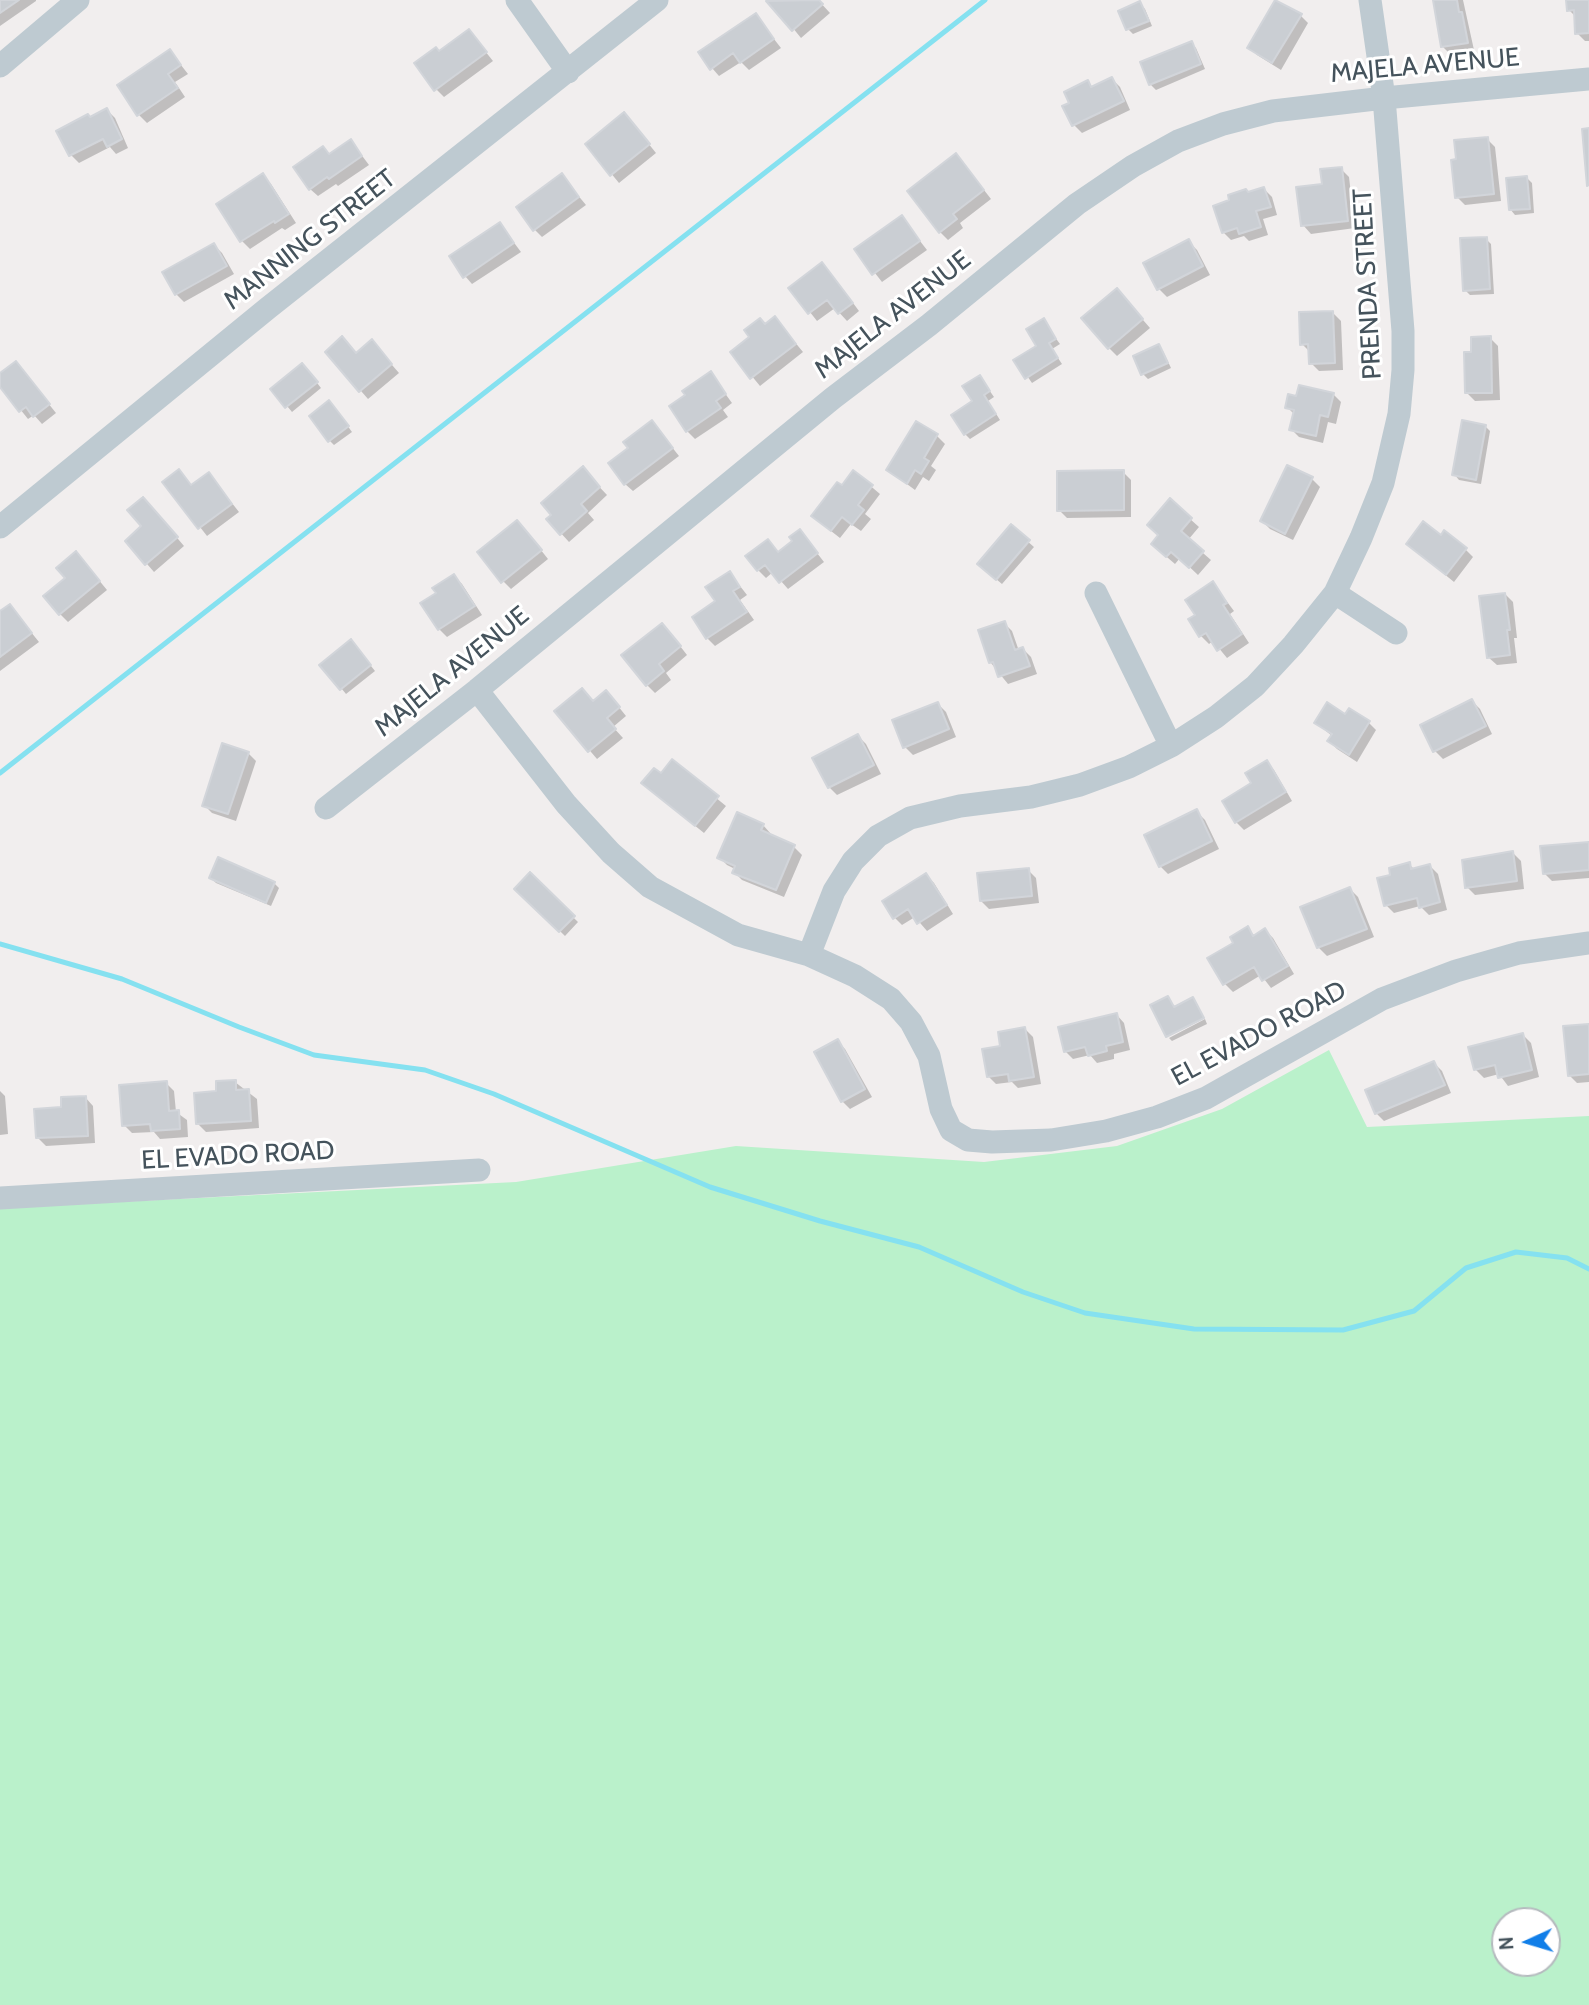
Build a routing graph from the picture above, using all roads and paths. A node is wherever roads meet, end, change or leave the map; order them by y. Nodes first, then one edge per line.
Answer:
1 (78, 0) edge
2 (517, 0) edge
3 (657, 0) edge
4 (1370, 0) edge
5 (0, 66) edge
6 (568, 72) junction
7 (1589, 79) edge
8 (1384, 98) junction
9 (0, 527) edge
10 (1096, 593) dead end
11 (1335, 593) junction
12 (1396, 633) dead end
13 (477, 690) junction
14 (1171, 746) junction
15 (327, 808) dead end
16 (1589, 943) edge
17 (810, 955) junction
18 (479, 1170) dead end
19 (0, 1198) edge

1 - 5 street
2 - 6 street
3 - 6 street, MANNING STREET
4 - 8 street, PRENDA STREET
6 - 9 street, MANNING STREET
7 - 8 street, MAJELA AVENUE
8 - 11 street, PRENDA STREET
8 - 13 street, MAJELA AVENUE
10 - 14 street
11 - 12 street
11 - 14 street, PRENDA STREET
13 - 15 street, MAJELA AVENUE
13 - 17 street
14 - 17 street, PRENDA STREET
16 - 17 street, EL EVADO ROAD
18 - 19 street, EL EVADO ROAD

